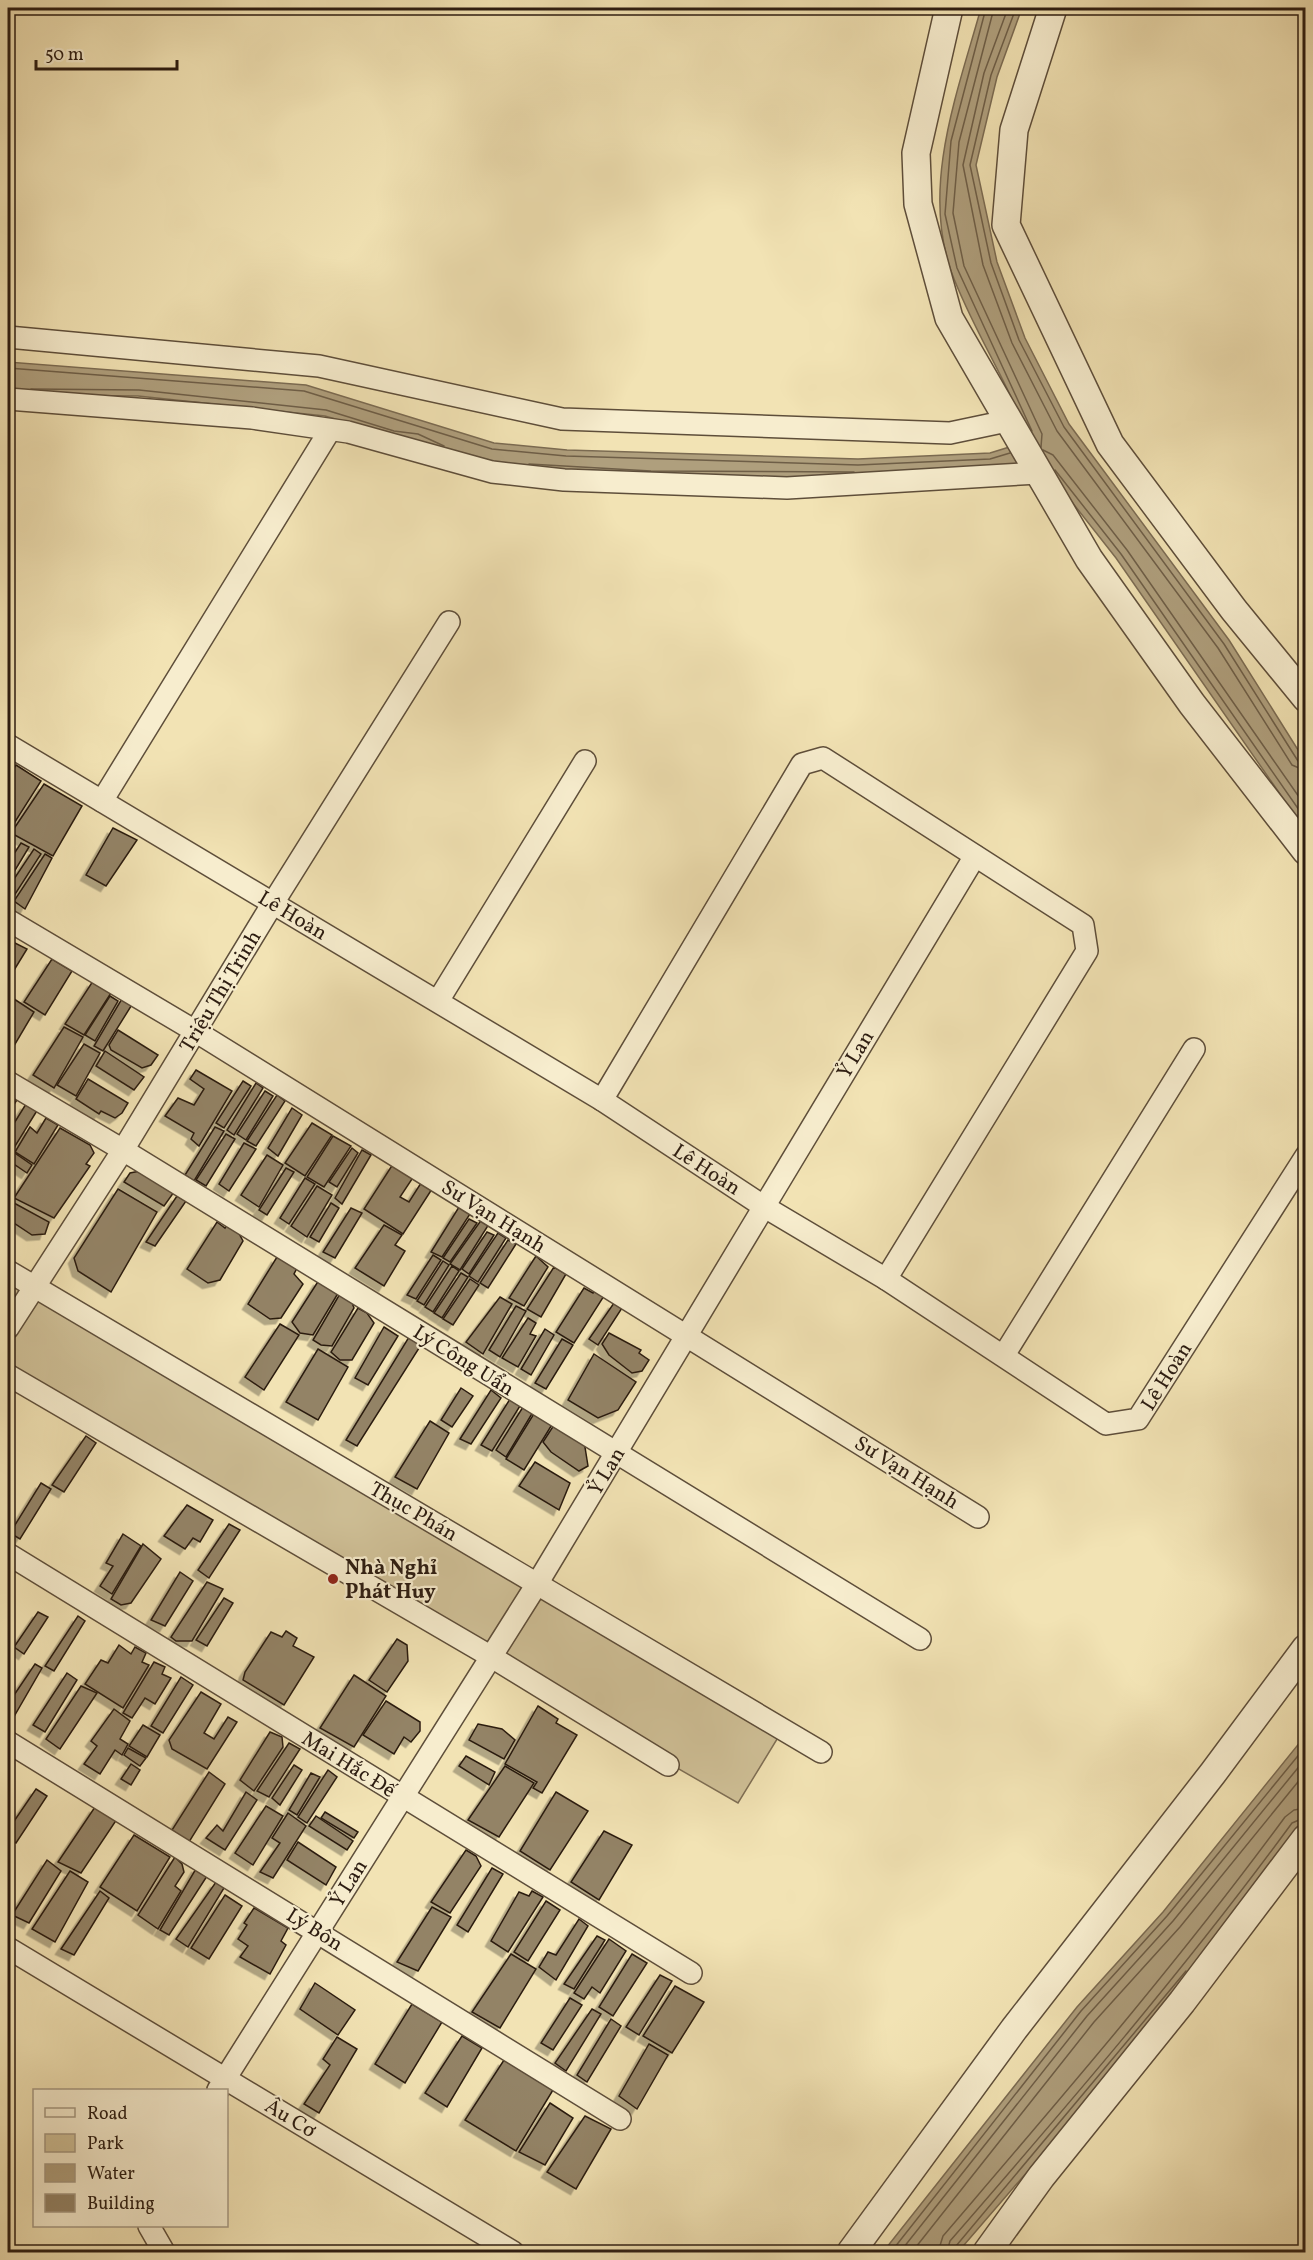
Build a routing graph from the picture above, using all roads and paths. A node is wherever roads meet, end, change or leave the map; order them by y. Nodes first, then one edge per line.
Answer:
1 (949, 8) edge
2 (1053, 8) edge
3 (8, 337) edge
4 (8, 399) edge
5 (1012, 428) junction
6 (330, 430) junction
7 (1037, 470) junction
8 (449, 622) dead end
9 (1305, 698) edge
10 (8, 745) edge
11 (585, 761) dead end
12 (102, 801) junction
13 (1305, 851) edge
14 (975, 856) junction
15 (273, 903) junction
16 (8, 920) edge
17 (438, 1001) junction
18 (195, 1031) junction
19 (1194, 1049) dead end
20 (8, 1082) edge
21 (602, 1100) junction
22 (123, 1150) junction
23 (1305, 1156) edge
24 (763, 1206) junction
25 (8, 1271) edge
26 (886, 1279) junction
27 (33, 1287) junction
28 (8, 1328) edge
29 (688, 1336) junction
30 (1004, 1355) junction
31 (8, 1375) edge
32 (616, 1454) junction
33 (978, 1517) dead end
34 (8, 1554) edge
35 (537, 1584) junction
36 (920, 1639) dead end
37 (1305, 1648) edge
38 (490, 1656) junction
39 (8, 1742) edge
40 (821, 1752) dead end
41 (668, 1765) dead end
42 (402, 1796) junction
43 (1305, 1838) edge
44 (318, 1931) junction
45 (8, 1948) edge
46 (691, 1973) dead end
47 (221, 2084) edge
48 (620, 2119) dead end
49 (150, 2227) edge
50 (164, 2253) edge
51 (513, 2253) edge
52 (850, 2253) edge
53 (987, 2253) edge

1 - 5 street
2 - 9 street
3 - 5 street
4 - 6 street
5 - 7 street
6 - 7 street
6 - 12 street
7 - 13 street
8 - 15 street, Triệu Thị Trinh
10 - 12 street, Lê Hoàn
11 - 17 street
12 - 15 street, Lê Hoàn
14 - 21 street
14 - 24 street, Ỷ Lan
14 - 26 street
15 - 17 street, Lê Hoàn
15 - 18 street, Triệu Thị Trinh
16 - 18 street, Sư Vạn Hạnh
17 - 21 street, Lê Hoàn
18 - 22 street, Triệu Thị Trinh
18 - 29 street, Sư Vạn Hạnh
19 - 30 street
20 - 22 street, Lý Công Uẩn
21 - 24 street, Lê Hoàn
22 - 27 street, Triệu Thị Trinh
22 - 32 street, Lý Công Uẩn
23 - 30 street, Lê Hoàn
24 - 26 street, Lê Hoàn
24 - 29 street, Ỷ Lan
25 - 27 street, Thục Phán
26 - 30 street, Lê Hoàn
27 - 28 street, Triệu Thị Trinh
27 - 35 street, Thục Phán
29 - 32 street, Ỷ Lan
29 - 33 street, Sư Vạn Hạnh
31 - 38 street
32 - 35 street, Ỷ Lan
32 - 36 street, Lý Công Uẩn
34 - 42 street, Mai Hắc Đế
35 - 38 street, Ỷ Lan
35 - 40 street, Thục Phán
37 - 52 street
38 - 41 street
38 - 42 street, Ỷ Lan
39 - 44 street, Lý Bôn
42 - 44 street, Ỷ Lan
42 - 46 street, Mai Hắc Đế
43 - 53 street
44 - 47 street, Ỷ Lan
44 - 48 street, Lý Bôn
45 - 47 street, Âu Cơ
47 - 51 street, Âu Cơ
49 - 50 street

